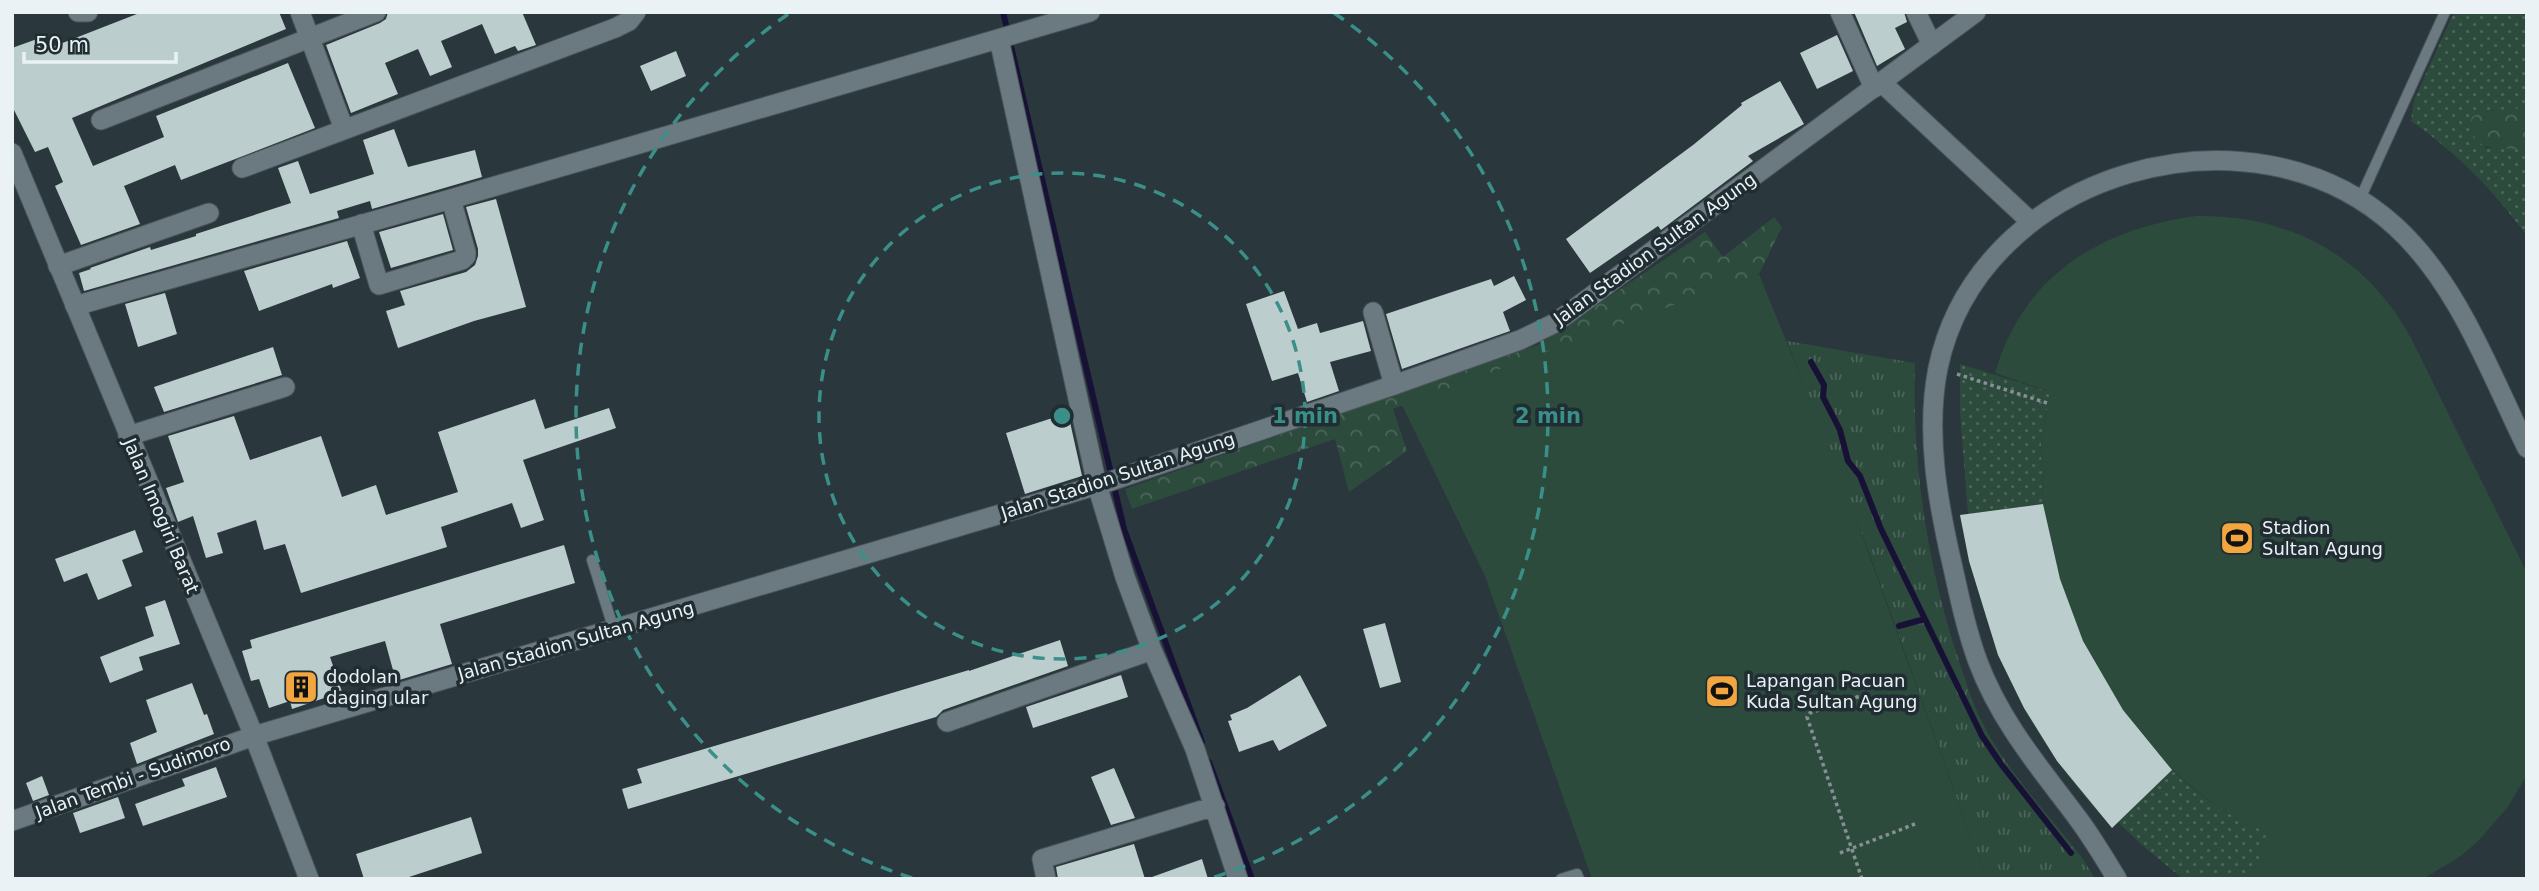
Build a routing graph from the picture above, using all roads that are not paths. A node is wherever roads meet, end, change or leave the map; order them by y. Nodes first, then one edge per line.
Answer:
1 (78, 12) edge
2 (88, 12) edge
3 (300, 12) edge
4 (376, 12) edge
5 (636, 12) edge
6 (1090, 12) edge
7 (1840, 12) edge
8 (1916, 12) edge
9 (1976, 12) edge
10 (2445, 12) edge
11 (1012, 31) edge
12 (310, 38) junction
13 (1932, 45) junction
14 (1878, 85) junction
15 (101, 120) dead end
16 (344, 129) junction
17 (12, 153) edge
18 (242, 168) dead end
19 (451, 199) junction
20 (2360, 199) junction
21 (209, 213) dead end
22 (2030, 221) junction
23 (360, 224) junction
24 (58, 266) junction
25 (75, 306) junction
26 (1373, 312) dead end
27 (1394, 385) junction
28 (285, 387) dead end
29 (128, 436) junction
30 (2527, 448) edge
31 (1108, 481) junction
32 (592, 560) dead end
33 (614, 630) junction
34 (1152, 650) junction
35 (947, 722) dead end
36 (254, 736) junction
37 (1215, 806) junction
38 (12, 821) edge
39 (309, 879) edge
40 (1046, 879) edge
41 (1238, 879) edge
42 (1561, 879) edge
43 (1579, 879) edge
44 (2117, 879) edge

1 - 2 street
3 - 12 street
4 - 12 street
5 - 16 street
6 - 11 street
7 - 14 street
8 - 13 street
9 - 13 street, Jalan Stadion Sultan Agung
10 - 20 lane
11 - 19 street
11 - 31 street
12 - 15 street
12 - 16 street
13 - 14 street, Jalan Stadion Sultan Agung
14 - 22 street
14 - 27 street, Jalan Stadion Sultan Agung
16 - 18 street
17 - 24 street, Jalan Imogiri Barat
19 - 23 street
19 - 23 street
20 - 22 street
20 - 30 street
21 - 24 street
22 - 44 street
23 - 25 street
24 - 25 street, Jalan Imogiri Barat
25 - 29 street, Jalan Imogiri Barat
26 - 27 street
27 - 31 street, Jalan Stadion Sultan Agung
28 - 29 street
29 - 36 street, Jalan Imogiri Barat
31 - 33 street, Jalan Stadion Sultan Agung
31 - 34 street
32 - 33 lane
33 - 36 street, Jalan Stadion Sultan Agung
34 - 35 street
34 - 37 street
36 - 38 street, Jalan Tembi - Sudimoro
36 - 39 street, Jalan Imogiri Barat
37 - 40 street
37 - 41 street
42 - 43 lane

